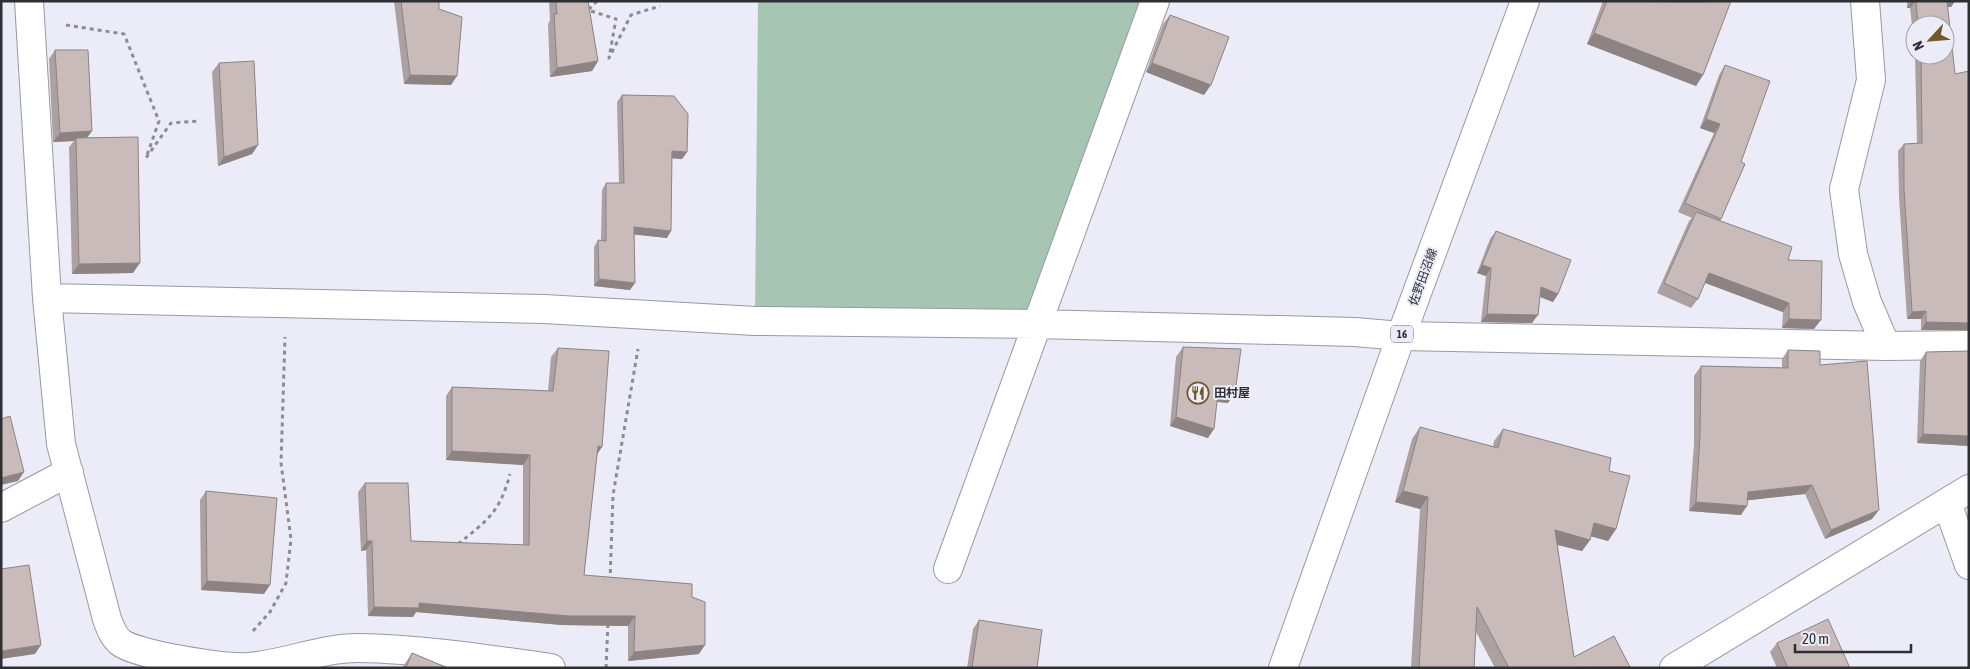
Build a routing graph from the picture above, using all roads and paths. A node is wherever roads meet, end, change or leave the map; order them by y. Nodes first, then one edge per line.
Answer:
1 (597, 1) edge
2 (1154, 1) edge
3 (1525, 1) edge
4 (1865, 1) edge
5 (660, 6) dead end
6 (30, 10) edge
7 (199, 121) dead end
8 (47, 298) junction
9 (286, 303) junction
10 (644, 314) junction
11 (1036, 324) junction
12 (1401, 336) junction
13 (1969, 345) edge
14 (1886, 346) junction
15 (69, 472) junction
16 (510, 474) dead end
17 (1958, 496) edge
18 (1, 508) edge
19 (450, 550) edge
20 (1969, 565) edge
21 (948, 569) dead end
22 (610, 589) edge
23 (609, 618) edge
24 (251, 633) dead end
25 (550, 668) edge
26 (606, 668) edge
27 (1284, 668) edge
28 (1674, 668) edge

1 - 5 path
2 - 11 street
3 - 12 street, 佐野田沼線 / 16
4 - 14 street
6 - 7 path
6 - 8 street
8 - 9 street
8 - 15 street
9 - 10 street
9 - 24 path
10 - 11 street
10 - 22 path
11 - 12 street
11 - 21 street
12 - 14 street
12 - 27 street, 佐野田沼線 / 16
13 - 14 street
15 - 18 street
15 - 25 street
16 - 19 path
17 - 20 street
17 - 28 street
23 - 26 path

